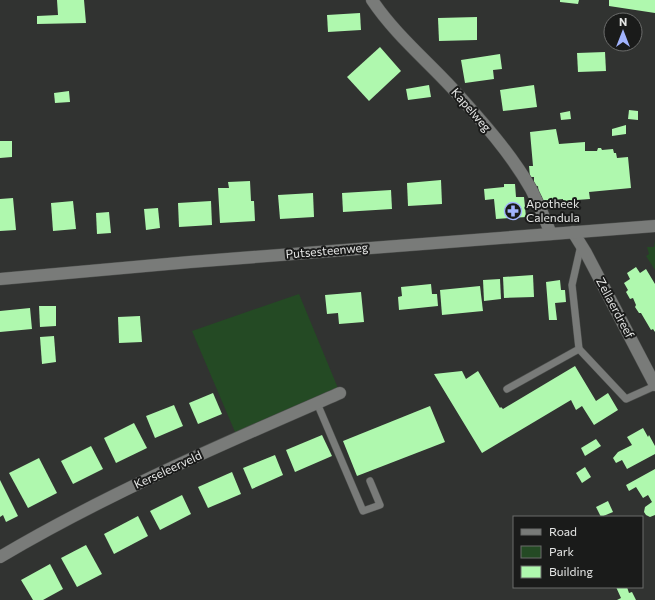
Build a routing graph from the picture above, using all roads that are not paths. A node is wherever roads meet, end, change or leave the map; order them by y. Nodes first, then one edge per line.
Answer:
1 (372, 0) edge
2 (655, 226) edge
3 (573, 232) junction
4 (551, 234) junction
5 (581, 245) junction
6 (0, 279) edge
7 (579, 349) junction
8 (655, 385) edge
9 (507, 389) dead end
10 (340, 393) dead end
11 (317, 404) junction
12 (370, 481) dead end
13 (0, 557) edge

1 - 4 street, Kapelweg
2 - 3 street, Putsesteenweg
3 - 4 street, Putsesteenweg
3 - 5 street, Zellaerdreef
4 - 6 street, Putsesteenweg
5 - 7 lane
5 - 8 street, Zellaerdreef
7 - 8 lane
7 - 9 lane
10 - 11 street, Kerseleerveld
11 - 12 lane
11 - 13 street, Kerseleerveld

